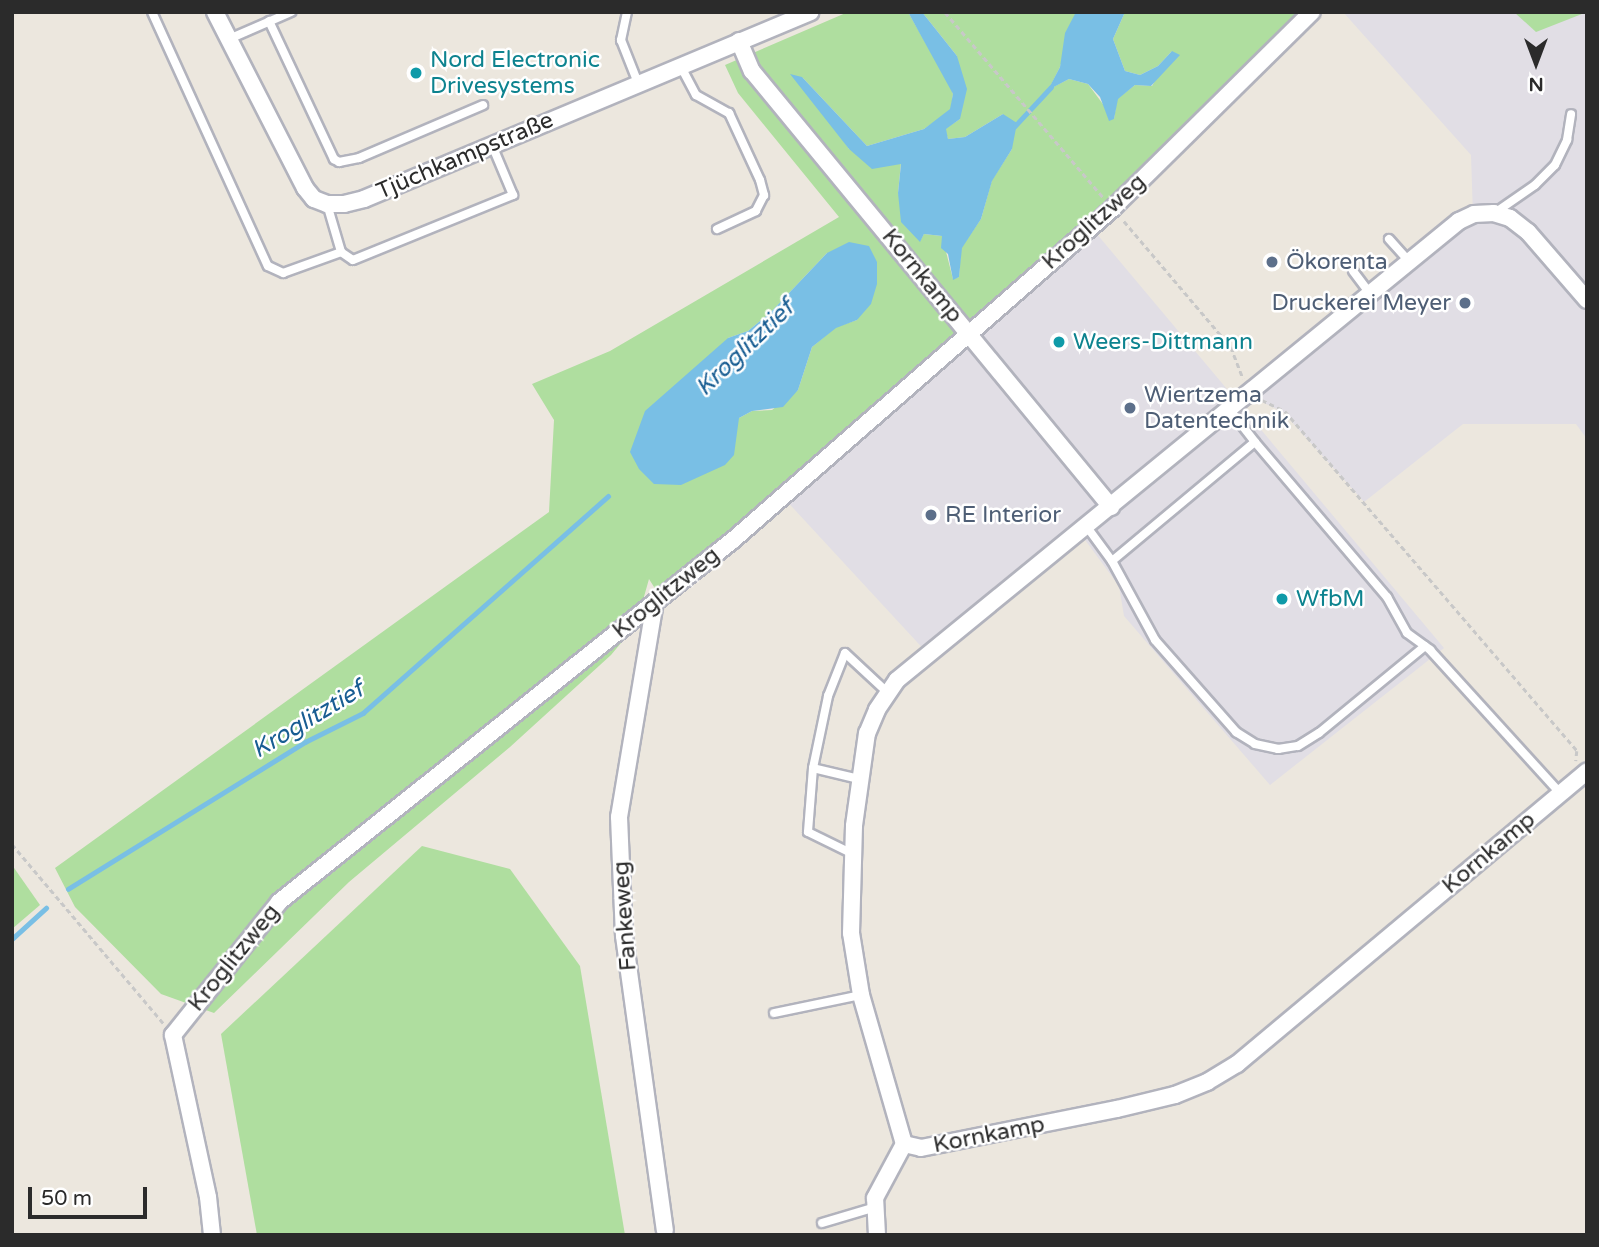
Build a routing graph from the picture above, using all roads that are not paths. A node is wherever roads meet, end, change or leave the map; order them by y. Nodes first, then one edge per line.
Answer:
1 (152, 12) edge
2 (215, 12) edge
3 (291, 12) edge
4 (627, 12) edge
5 (810, 12) edge
6 (1312, 12) edge
7 (269, 21) junction
8 (229, 39) junction
9 (739, 41) junction
10 (680, 65) junction
11 (638, 83) junction
12 (483, 105) dead end
13 (1571, 114) dead end
14 (492, 145) junction
15 (327, 204) junction
16 (1494, 214) junction
17 (717, 229) dead end
18 (1390, 239) dead end
19 (341, 252) junction
20 (1408, 260) junction
21 (1353, 271) dead end
22 (1370, 292) junction
23 (1587, 300) edge
24 (968, 332) junction
25 (1230, 410) junction
26 (1255, 442) junction
27 (1111, 507) junction
28 (1087, 527) junction
29 (1112, 561) junction
30 (655, 601) junction
31 (1425, 646) junction
32 (888, 693) junction
33 (813, 768) junction
34 (1587, 771) edge
35 (859, 779) junction
36 (1560, 793) junction
37 (853, 854) junction
38 (861, 995) junction
39 (774, 1013) dead end
40 (904, 1144) junction
41 (876, 1207) junction
42 (822, 1223) dead end
43 (665, 1230) dead end
44 (212, 1235) edge
45 (877, 1235) edge

1 - 19 lane
2 - 8 street
3 - 7 lane
4 - 11 lane
5 - 9 street, Tjüchkampstraße
6 - 24 street, Kroglitzweg
7 - 8 lane
7 - 12 lane
8 - 15 street
9 - 10 street, Tjüchkampstraße
9 - 24 street, Kornkamp
10 - 11 street, Tjüchkampstraße
10 - 17 lane
11 - 14 street, Tjüchkampstraße
13 - 16 lane
14 - 15 street, Tjüchkampstraße
14 - 19 lane
15 - 19 lane
16 - 20 street, Kornkamp
16 - 23 street
18 - 20 lane
20 - 22 street, Kornkamp
21 - 22 lane
22 - 25 street, Kornkamp
24 - 27 street, Kornkamp
24 - 30 street, Kroglitzweg
25 - 26 lane
25 - 27 street, Kornkamp
26 - 29 lane
26 - 31 lane
27 - 28 street, Kornkamp
28 - 29 lane
28 - 32 street, Kornkamp
29 - 31 lane
30 - 43 street, Fankeweg
30 - 44 street, Kroglitzweg
31 - 36 lane
32 - 33 lane
32 - 35 street, Kornkamp
33 - 35 lane
33 - 37 lane
34 - 36 street, Kornkamp
35 - 37 street, Kornkamp
36 - 40 street, Kornkamp
37 - 38 street, Kornkamp
38 - 39 lane
38 - 40 street, Kornkamp
40 - 41 street
41 - 42 lane
41 - 45 street

